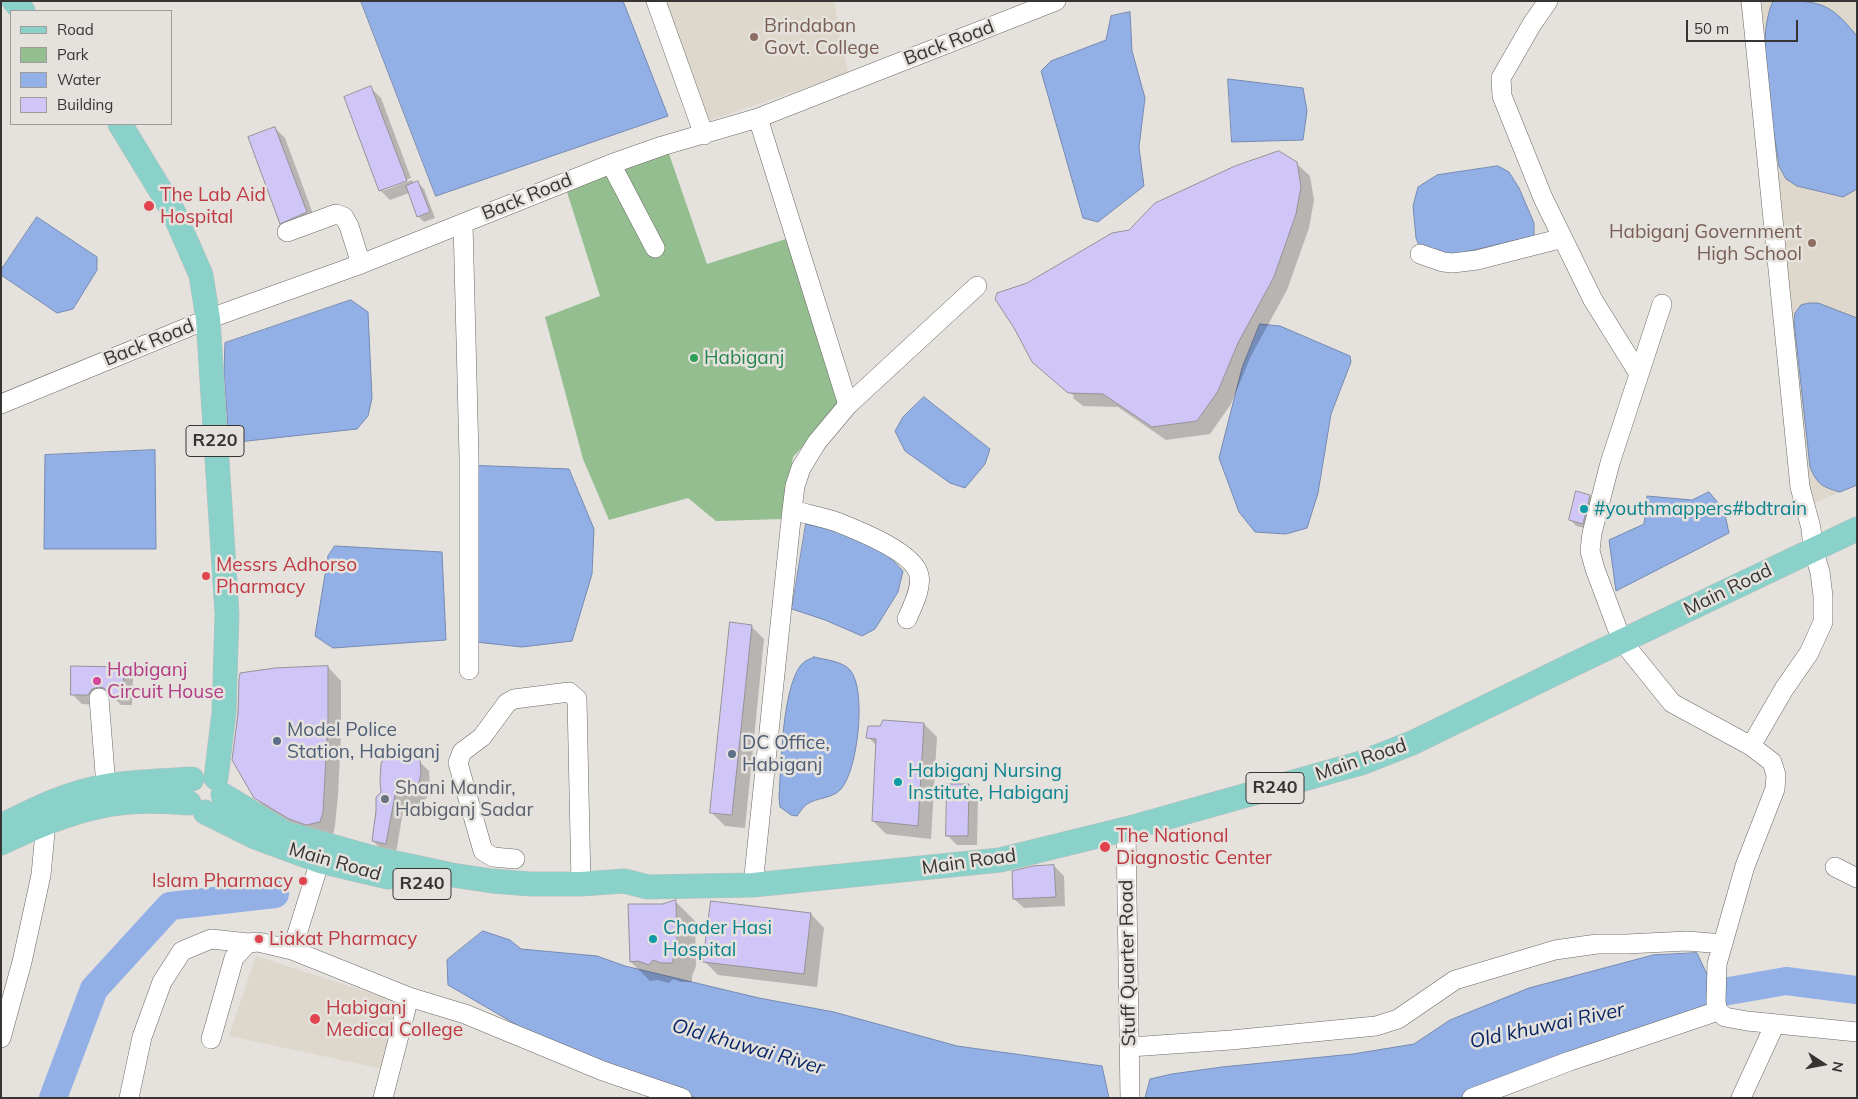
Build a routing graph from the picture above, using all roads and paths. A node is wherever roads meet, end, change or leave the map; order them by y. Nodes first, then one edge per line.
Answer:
1 (656, 1) edge
2 (1056, 1) edge
3 (1548, 1) edge
4 (1751, 1) edge
5 (758, 118) junction
6 (121, 125) edge
7 (704, 135) junction
8 (611, 164) junction
9 (463, 223) junction
10 (287, 232) dead end
11 (1563, 238) junction
12 (655, 248) dead end
13 (1420, 254) dead end
14 (361, 264) junction
15 (977, 286) dead end
16 (1662, 304) dead end
17 (208, 319) junction
18 (1639, 374) junction
19 (1, 404) edge
20 (848, 405) junction
21 (792, 510) junction
22 (1857, 529) edge
23 (1813, 549) junction
24 (907, 619) dead end
25 (1622, 641) junction
26 (469, 670) dead end
27 (99, 698) dead end
28 (1751, 746) junction
29 (208, 782) junction
30 (108, 795) junction
31 (197, 807) junction
32 (46, 822) junction
33 (1, 826) edge
34 (1126, 829) junction
35 (1, 843) edge
36 (323, 853) junction
37 (515, 859) dead end
38 (1835, 867) dead end
39 (1857, 878) edge
40 (581, 884) junction
41 (754, 885) junction
42 (648, 887) junction
43 (248, 943) junction
44 (1723, 944) junction
45 (292, 950) junction
46 (409, 998) junction
47 (1717, 1006) junction
48 (1775, 1024) junction
49 (1857, 1032) edge
50 (1, 1038) edge
51 (211, 1039) dead end
52 (1130, 1047) junction
53 (129, 1098) edge
54 (383, 1098) edge
55 (682, 1098) edge
56 (1130, 1098) edge
57 (1472, 1098) edge
58 (1742, 1098) edge

1 - 7 street
2 - 5 street, Back Road
3 - 11 street
4 - 23 street
5 - 7 street, Back Road
5 - 20 street
6 - 17 main road, R220
7 - 8 street, Back Road
8 - 9 street, Back Road
8 - 12 street
9 - 14 street, Back Road
9 - 26 street
10 - 14 street
11 - 13 street
11 - 18 street
14 - 17 street, Back Road
15 - 20 street
16 - 18 street
17 - 19 street, Back Road
17 - 29 main road, R220
18 - 25 street
20 - 21 street
21 - 24 street
21 - 41 street
22 - 23 main road, Main Road / R240
23 - 25 main road, Main Road / R240
23 - 28 street
25 - 28 street
25 - 34 main road, Main Road / R240
27 - 30 street
28 - 44 street
29 - 30 main road, Main Road / R240
29 - 31 main road
29 - 31 main road
29 - 36 main road, Main Road / R240
30 - 31 main road, Main Road / R240
30 - 32 main road, Main Road / R240
30 - 33 main road, Main Road / R240
31 - 36 main road, Main Road / R240
32 - 35 main road, Main Road / R240
32 - 50 street
34 - 41 main road, Main Road / R240
34 - 52 street, Stuff Quarter Road
36 - 40 main road, Main Road / R240
36 - 42 main road, Main Road / R240
36 - 45 street
37 - 40 street
38 - 39 street
40 - 42 main road, Main Road / R240
41 - 42 main road, Main Road / R240
43 - 45 street
43 - 51 street
43 - 53 street
44 - 47 street
44 - 52 street
45 - 46 street
46 - 54 street
46 - 55 street
47 - 48 street
47 - 57 street
48 - 49 street
48 - 58 street
52 - 56 street, Stuff Quarter Road

